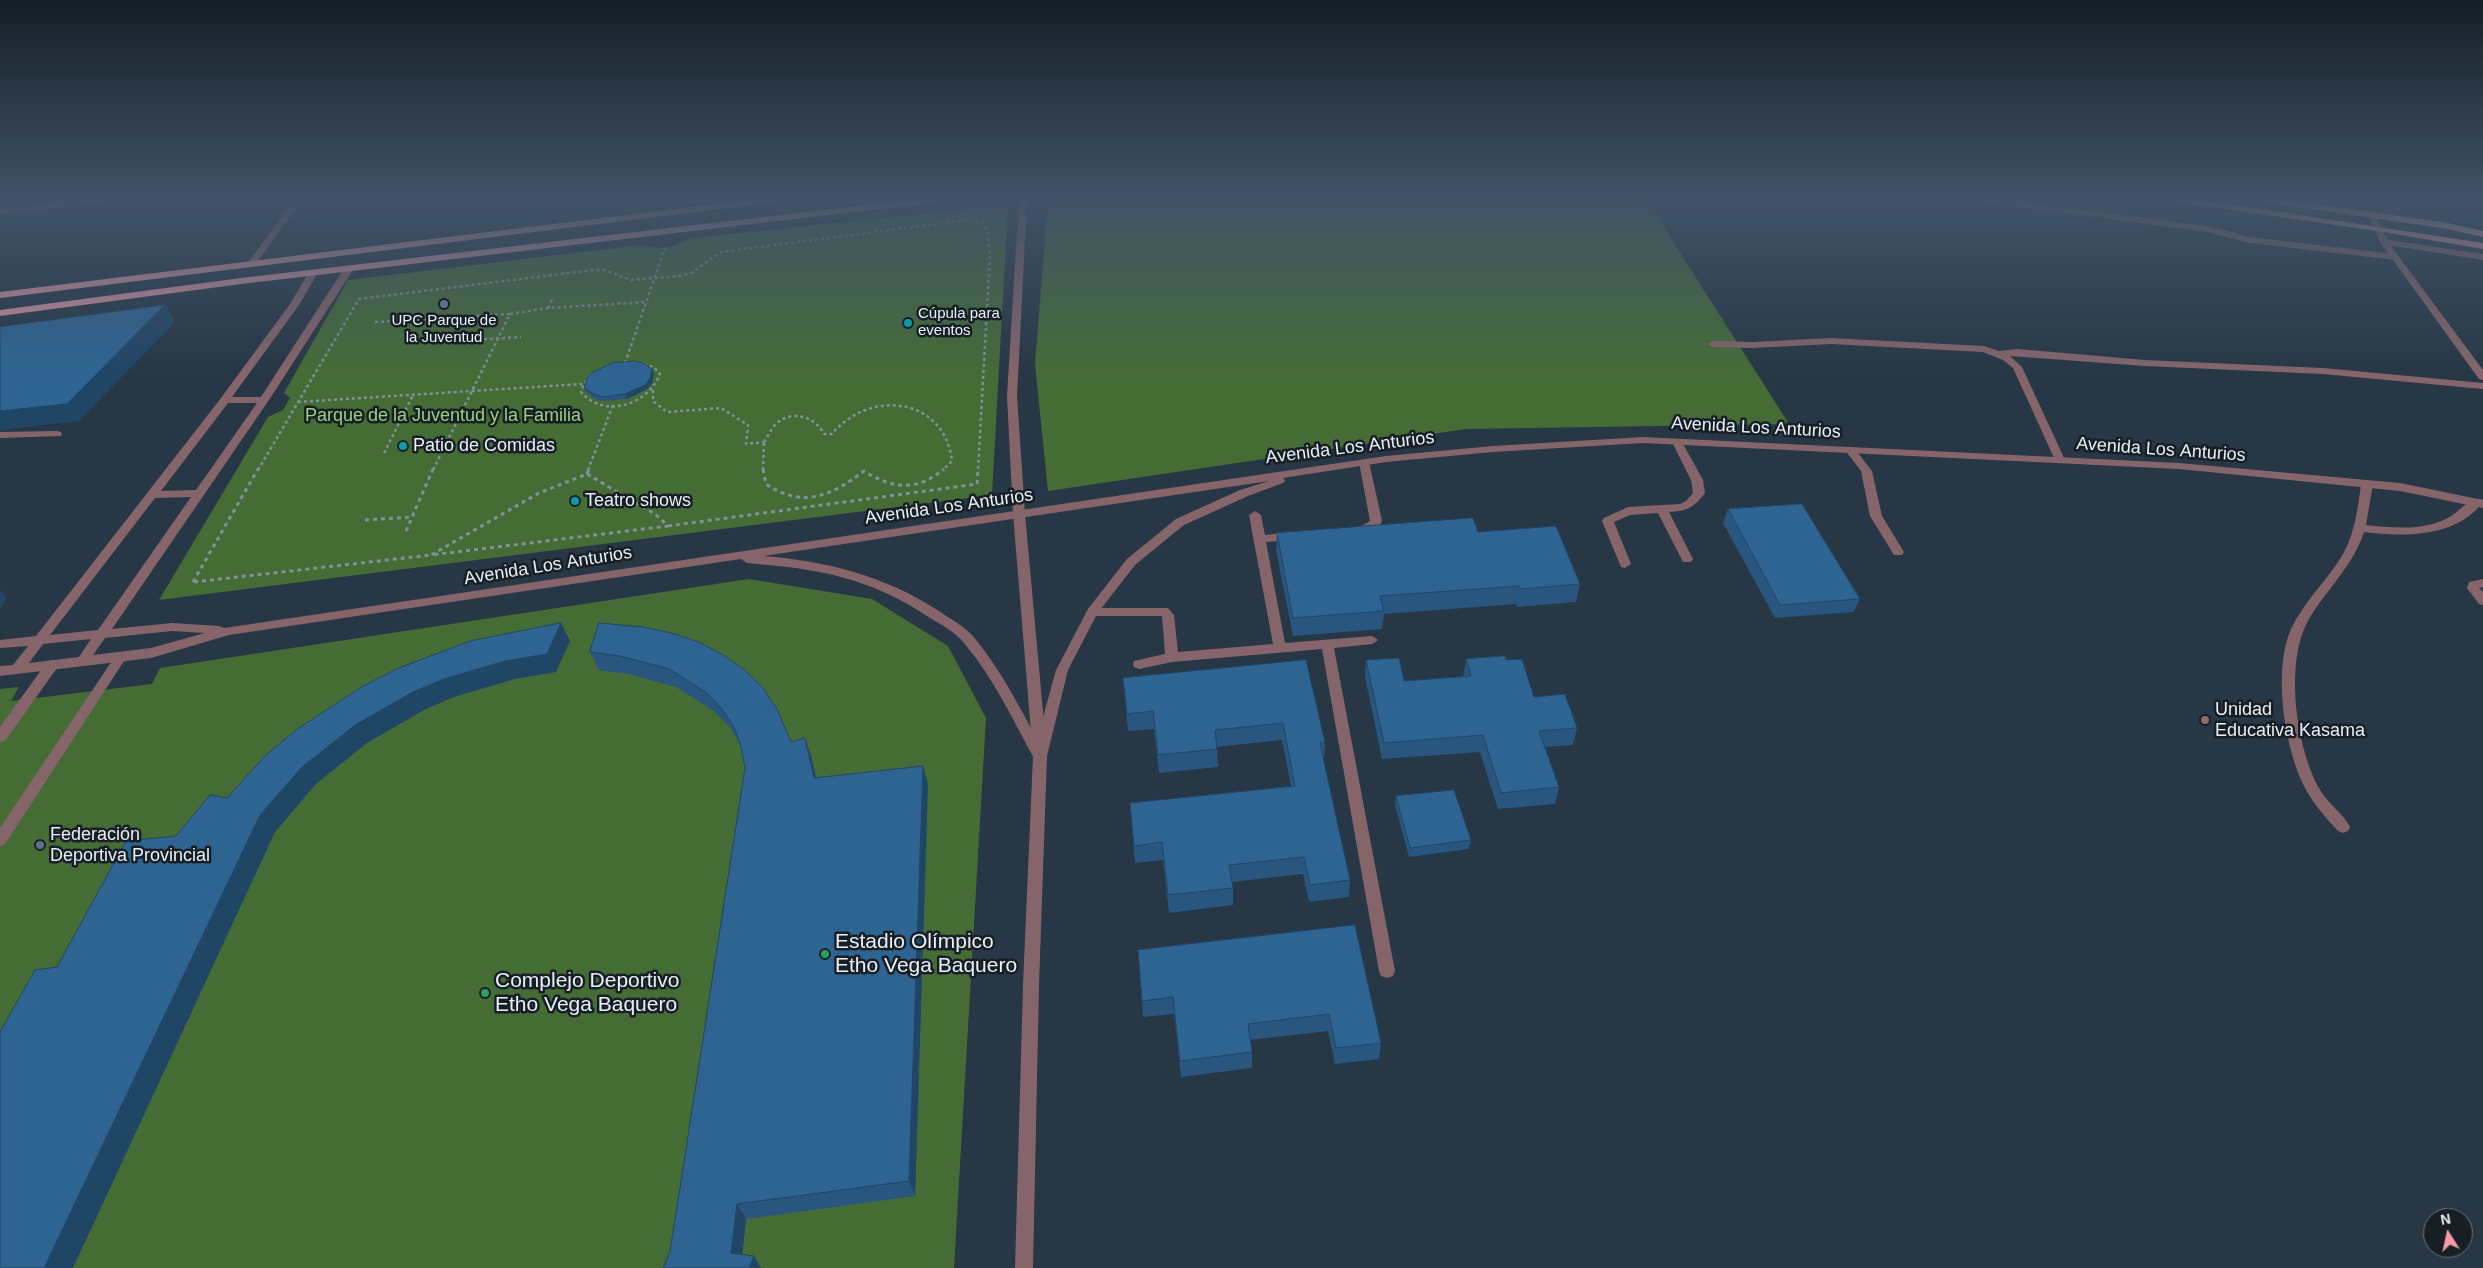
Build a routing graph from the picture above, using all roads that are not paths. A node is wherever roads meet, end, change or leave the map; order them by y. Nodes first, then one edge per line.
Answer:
1 (256, 258) edge
2 (292, 258) edge
3 (443, 258) edge
4 (1020, 258) edge
5 (2396, 258) edge
6 (252, 263) junction
7 (348, 270) junction
8 (312, 274) junction
9 (0, 295) edge
10 (0, 313) edge
11 (1713, 344) dead end
12 (2000, 354) junction
13 (2483, 377) edge
14 (2483, 386) edge
15 (225, 400) junction
16 (264, 400) junction
17 (57, 434) dead end
18 (0, 435) edge
19 (1677, 442) junction
20 (1850, 450) junction
21 (2060, 460) junction
22 (1364, 462) junction
23 (1315, 468) junction
24 (2367, 484) junction
25 (200, 493) junction
26 (152, 495) junction
27 (2480, 503) edge
28 (1662, 510) junction
29 (1019, 514) junction
30 (1255, 515) dead end
31 (2361, 528) junction
32 (1348, 532) edge
33 (1309, 535) edge
34 (1260, 539) junction
35 (1898, 552) dead end
36 (719, 558) junction
37 (1687, 559) dead end
38 (1625, 564) dead end
39 (2483, 583) edge
40 (2483, 601) edge
41 (1092, 612) junction
42 (229, 631) junction
43 (102, 634) junction
44 (41, 640) junction
45 (1372, 640) dead end
46 (0, 644) edge
47 (1327, 644) junction
48 (1280, 648) junction
49 (1172, 657) junction
50 (120, 658) junction
51 (82, 662) junction
52 (1139, 664) dead end
53 (52, 665) junction
54 (17, 670) junction
55 (0, 671) edge
56 (0, 737) edge
57 (1040, 756) junction
58 (2343, 827) dead end
59 (0, 840) edge
60 (1388, 971) dead end
61 (1024, 1268) edge

1 - 6 street
2 - 6 main road
3 - 7 main road
4 - 29 street
5 - 13 street
6 - 9 main road
7 - 8 main road
7 - 16 street
8 - 10 main road
8 - 15 street
11 - 12 street
12 - 14 street
12 - 21 street
15 - 16 street
15 - 26 street
16 - 25 street
17 - 18 street
19 - 20 street, Avenida Los Anturios
19 - 22 street, Avenida Los Anturios
19 - 28 street
20 - 21 street, Avenida Los Anturios
20 - 35 street
21 - 24 street, Avenida Los Anturios
22 - 23 street, Avenida Los Anturios
22 - 32 street
23 - 29 street, Avenida Los Anturios
23 - 41 street
24 - 27 street, Avenida Los Anturios
24 - 31 street
25 - 26 street
25 - 43 street
26 - 44 street
27 - 31 street
28 - 37 street
28 - 38 street
29 - 36 street, Avenida Los Anturios
29 - 57 street
30 - 34 street
31 - 58 street
33 - 34 street
34 - 48 street
36 - 42 street, Avenida Los Anturios
36 - 57 street
39 - 40 street
41 - 49 street
41 - 57 street
42 - 43 street, Avenida Los Anturios
42 - 50 street, Avenida Los Anturios
43 - 44 street, Avenida Los Anturios
43 - 51 street
44 - 46 street, Avenida Los Anturios
44 - 54 street
45 - 47 street
47 - 48 street
47 - 60 street
48 - 49 street
49 - 52 street
50 - 51 street, Avenida Los Anturios
50 - 59 street
51 - 53 street, Avenida Los Anturios
53 - 54 street, Avenida Los Anturios
53 - 56 street
54 - 55 street, Avenida Los Anturios
57 - 61 street

